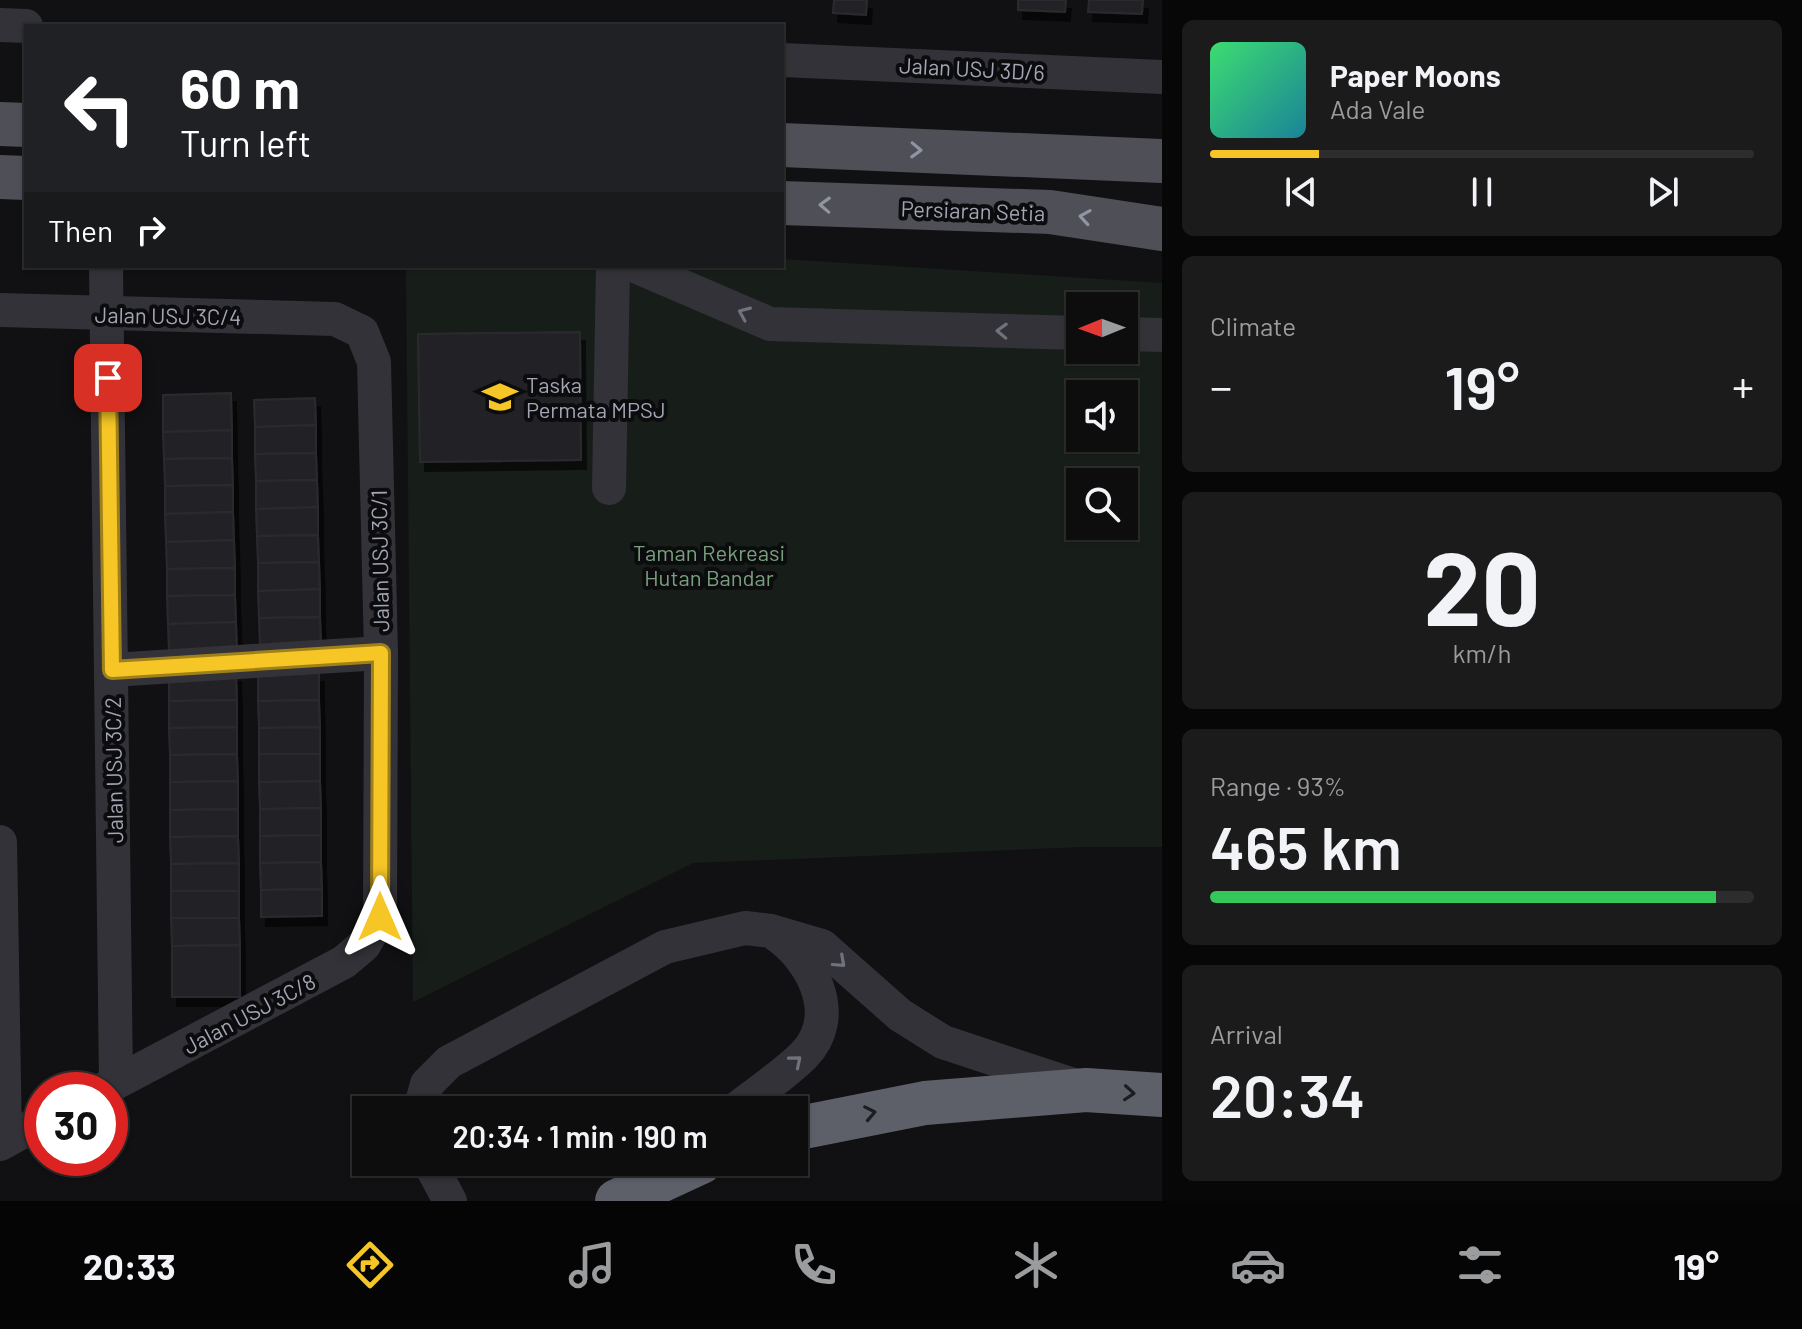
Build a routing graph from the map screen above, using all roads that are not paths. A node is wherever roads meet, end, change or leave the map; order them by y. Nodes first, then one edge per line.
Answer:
1 (0, 25) edge
2 (24, 26) edge
3 (784, 60) edge
4 (1162, 77) edge
5 (0, 124) edge
6 (24, 125) edge
7 (784, 145) edge
8 (1162, 161) edge
9 (0, 177) edge
10 (24, 178) edge
11 (784, 203) edge
12 (1162, 229) edge
13 (106, 268) edge
14 (613, 268) edge
15 (640, 268) edge
16 (0, 310) edge
17 (107, 314) junction
18 (335, 319) joint
19 (1066, 333) edge
20 (1138, 334) edge
21 (1162, 335) edge
22 (609, 488) dead end
23 (381, 653) junction
24 (112, 670) junction
25 (0, 842) edge
26 (0, 894) edge
27 (380, 917) joint
28 (771, 931) junction
29 (109, 1072) edge
30 (128, 1076) edge
31 (1086, 1090) junction
32 (1162, 1095) edge
33 (424, 1096) edge
34 (752, 1096) edge
35 (808, 1126) edge
36 (24, 1130) edge
37 (2, 1142) edge
38 (437, 1176) edge
39 (650, 1176) edge
40 (670, 1176) edge
41 (618, 1200) edge
42 (450, 1201) edge

1 - 2 street
3 - 4 street, Jalan USJ 3D/6
5 - 6 main road
7 -> 8 main road
9 - 10 main road
12 -> 11 main road, Persiaran Setia
13 - 17 street, Jalan USJ 3C/2
14 - 22 street
19 -> 15 street
16 - 17 street, Jalan USJ 3C/4
17 - 18 street, Jalan USJ 3C/4
17 - 24 street, Jalan USJ 3C/2
18 - 23 street, Jalan USJ 3C/1
20 - 21 street
23 - 24 street
23 - 27 street, Jalan USJ 3C/1
24 - 29 street, Jalan USJ 3C/2
25 - 26 street
26 - 37 street
27 - 30 street, Jalan USJ 3C/8
28 -> 31 street
28 - 33 street
34 -> 28 street
31 -> 32 highway
35 -> 31 highway
36 - 37 street
38 - 42 street
39 - 41 street
40 - 41 highway

